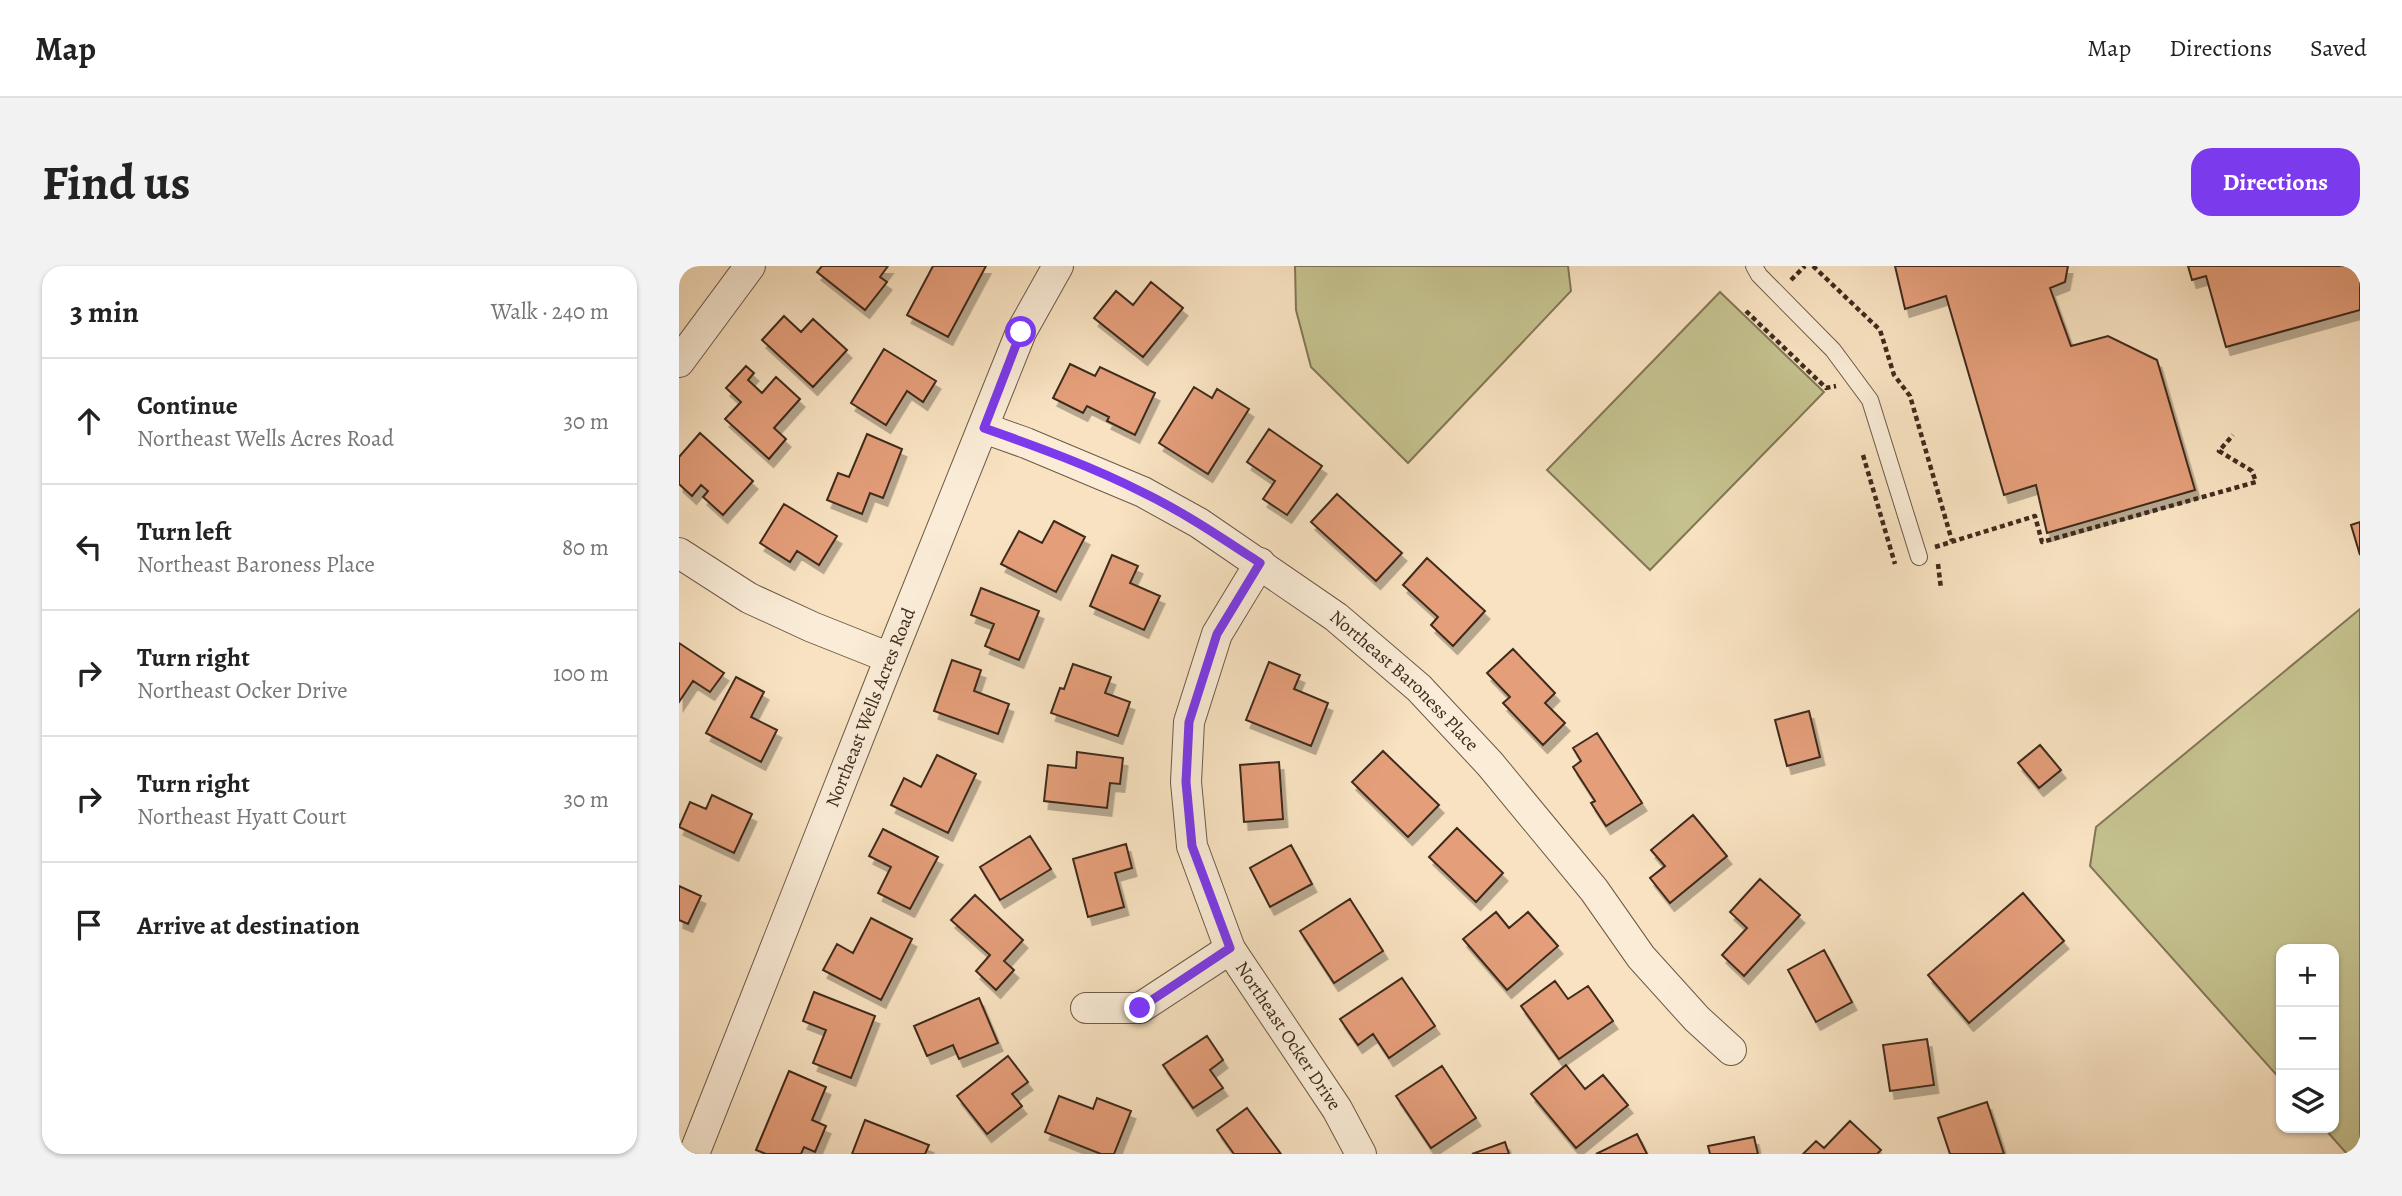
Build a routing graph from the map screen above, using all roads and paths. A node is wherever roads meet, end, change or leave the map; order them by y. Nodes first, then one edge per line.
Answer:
1 (750, 266) edge
2 (1058, 266) edge
3 (1754, 266) edge
4 (1814, 266) edge
5 (1746, 311) dead end
6 (679, 362) edge
7 (1842, 386) dead end
8 (984, 428) junction
9 (2233, 435) dead end
10 (1861, 449) dead end
11 (1952, 541) junction
12 (679, 553) edge
13 (1919, 557) dead end
14 (1260, 563) junction
15 (1895, 564) dead end
16 (1941, 589) dead end
17 (890, 657) junction
18 (1230, 948) junction
19 (1086, 1008) dead end
20 (1731, 1050) dead end
21 (694, 1154) edge
22 (1360, 1154) edge

1 - 6 street
2 - 8 street, Northeast Wells Acres Road
3 - 13 lane
4 - 11 path
5 - 7 path
8 - 14 street, Northeast Baroness Place
8 - 17 street, Northeast Wells Acres Road
9 - 11 path
10 - 15 path
11 - 16 path
12 - 17 street
14 - 18 street, Northeast Ocker Drive
14 - 20 street, Northeast Baroness Place
17 - 21 street, Northeast Wells Acres Road
18 - 19 street
18 - 22 street, Northeast Ocker Drive

